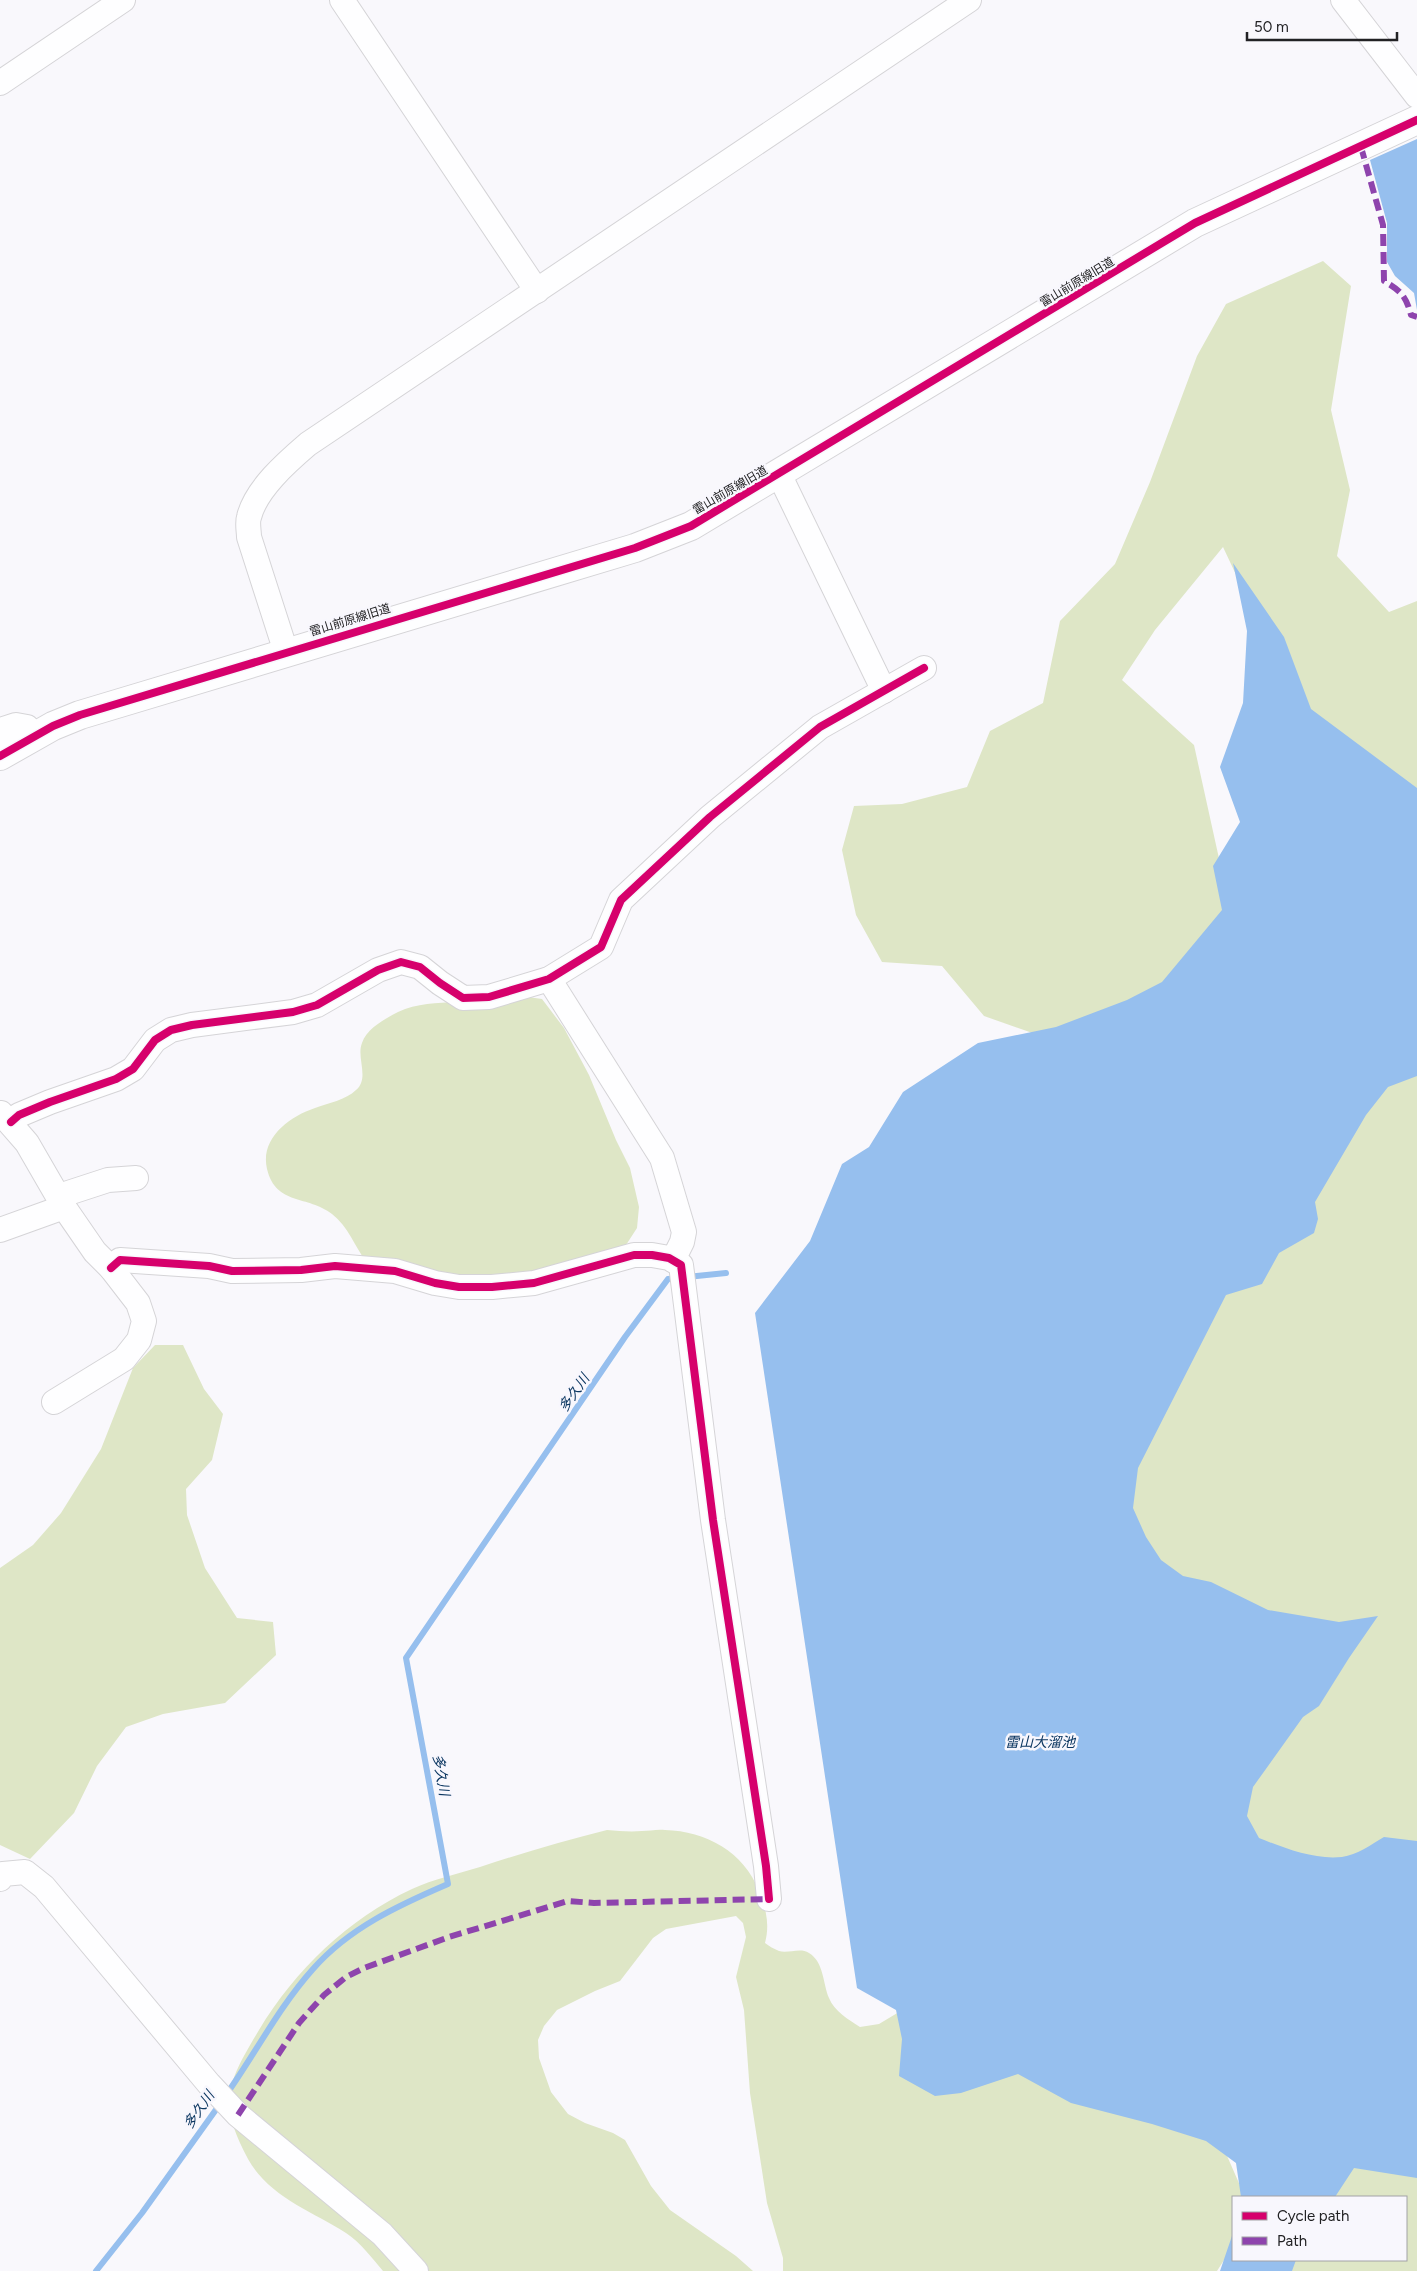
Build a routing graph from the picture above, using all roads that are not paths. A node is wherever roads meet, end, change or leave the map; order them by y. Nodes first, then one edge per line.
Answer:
1 (123, 0) edge
2 (342, 0) edge
3 (969, 0) edge
4 (1343, 0) edge
5 (0, 83) edge
6 (1417, 96) edge
7 (1417, 120) edge
8 (537, 291) junction
9 (779, 474) junction
10 (286, 652) junction
11 (924, 668) dead end
12 (884, 691) junction
13 (0, 730) edge
14 (32, 737) junction
15 (0, 756) edge
16 (548, 979) junction
17 (6, 1117) edge
18 (136, 1178) dead end
19 (61, 1202) junction
20 (0, 1230) edge
21 (111, 1268) junction
22 (679, 1270) junction
23 (54, 1402) dead end
24 (0, 1879) edge
25 (769, 1900) dead end
26 (416, 2271) edge

1 - 5 street
2 - 8 street
3 - 8 street
4 - 6 street
7 - 9 street, 雷山前原線旧道
8 - 10 street
9 - 10 street, 雷山前原線旧道
9 - 12 street
10 - 14 street, 雷山前原線旧道
11 - 12 street
12 - 16 street
13 - 14 street
14 - 15 street, 雷山前原線旧道
16 - 17 street
16 - 22 street
17 - 19 street
18 - 19 street
19 - 20 street
19 - 21 street
21 - 22 street
21 - 23 street
22 - 25 street
24 - 26 street

